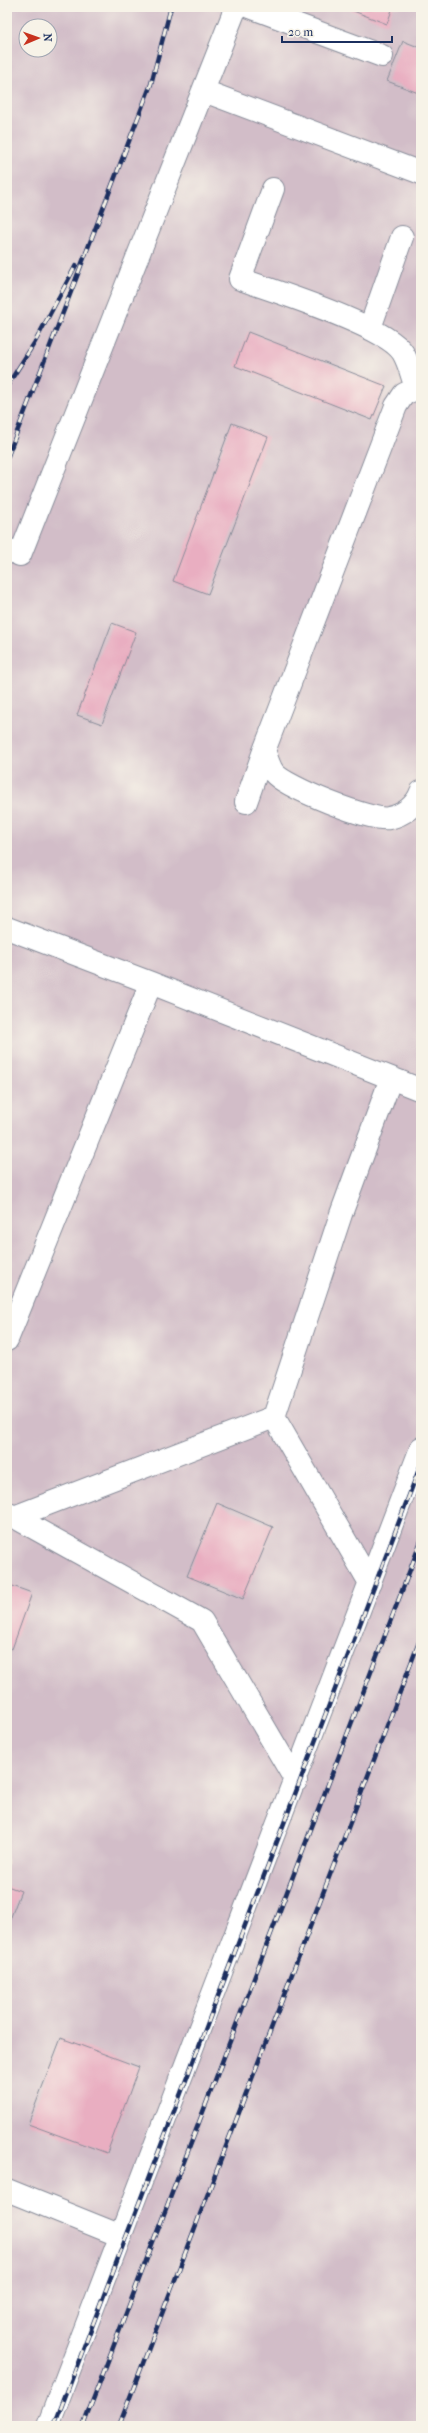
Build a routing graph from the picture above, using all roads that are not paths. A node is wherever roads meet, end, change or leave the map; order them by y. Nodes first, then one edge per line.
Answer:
1 (236, 7) edge
2 (250, 7) edge
3 (382, 56) dead end
4 (204, 91) junction
5 (421, 172) edge
6 (272, 190) dead end
7 (402, 237) dead end
8 (370, 328) junction
9 (418, 387) edge
10 (7, 549) edge
11 (264, 750) junction
12 (421, 792) edge
13 (246, 802) dead end
14 (7, 928) edge
15 (151, 982) junction
16 (391, 1078) junction
17 (421, 1090) edge
18 (7, 1340) edge
19 (274, 1417) junction
20 (421, 1448) edge
21 (10, 1515) edge
22 (370, 1583) junction
23 (296, 1781) junction
24 (7, 2190) edge
25 (121, 2236) junction
26 (48, 2426) edge

1 - 4 lane
2 - 3 lane
4 - 5 lane
4 - 10 lane
6 - 8 lane
7 - 8 lane
8 - 9 lane
9 - 11 lane
11 - 12 lane
11 - 13 lane
14 - 15 lane
15 - 16 lane
15 - 18 lane
16 - 17 lane
16 - 19 lane
19 - 21 lane
19 - 22 lane
20 - 22 lane
21 - 23 lane
22 - 23 lane
23 - 25 lane
24 - 25 lane
25 - 26 lane

